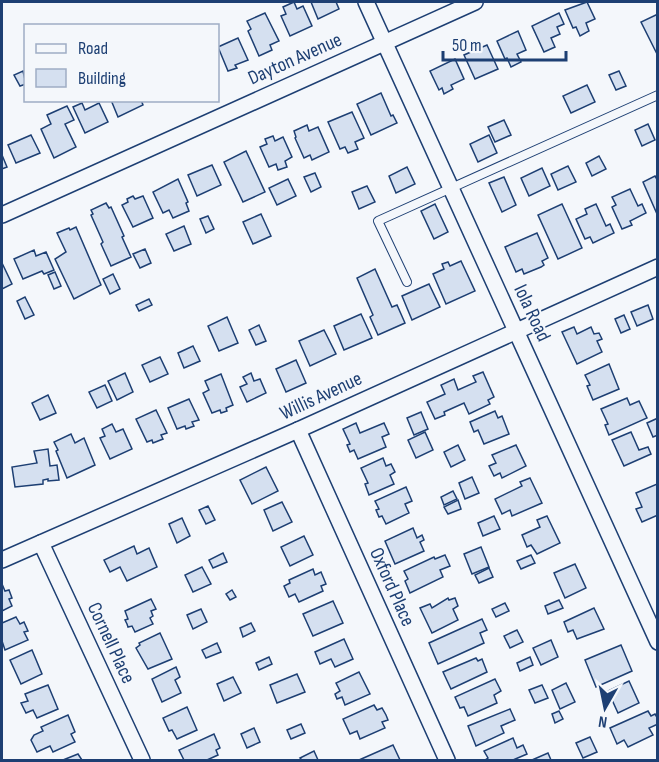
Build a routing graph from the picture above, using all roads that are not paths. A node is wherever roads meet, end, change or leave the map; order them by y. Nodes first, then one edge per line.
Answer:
1 (366, 2) edge
2 (475, 2) edge
3 (384, 42) junction
4 (657, 95) edge
5 (451, 188) junction
6 (2, 215) edge
7 (657, 267) edge
8 (407, 282) dead end
9 (516, 330) junction
10 (298, 430) junction
11 (41, 543) junction
12 (2, 561) edge
13 (657, 642) edge
14 (142, 760) edge
15 (447, 760) edge

1 - 3 street, Iola Road
2 - 3 street, Dayton Avenue
3 - 5 street, Iola Road
3 - 6 street, Dayton Avenue
4 - 5 lane
5 - 8 lane
5 - 9 street, Iola Road
7 - 9 street, Willis Avenue
9 - 10 street, Willis Avenue
9 - 13 street, Iola Road
10 - 11 street, Willis Avenue
10 - 15 street, Oxford Place
11 - 12 street, Willis Avenue
11 - 14 street, Cornell Place

